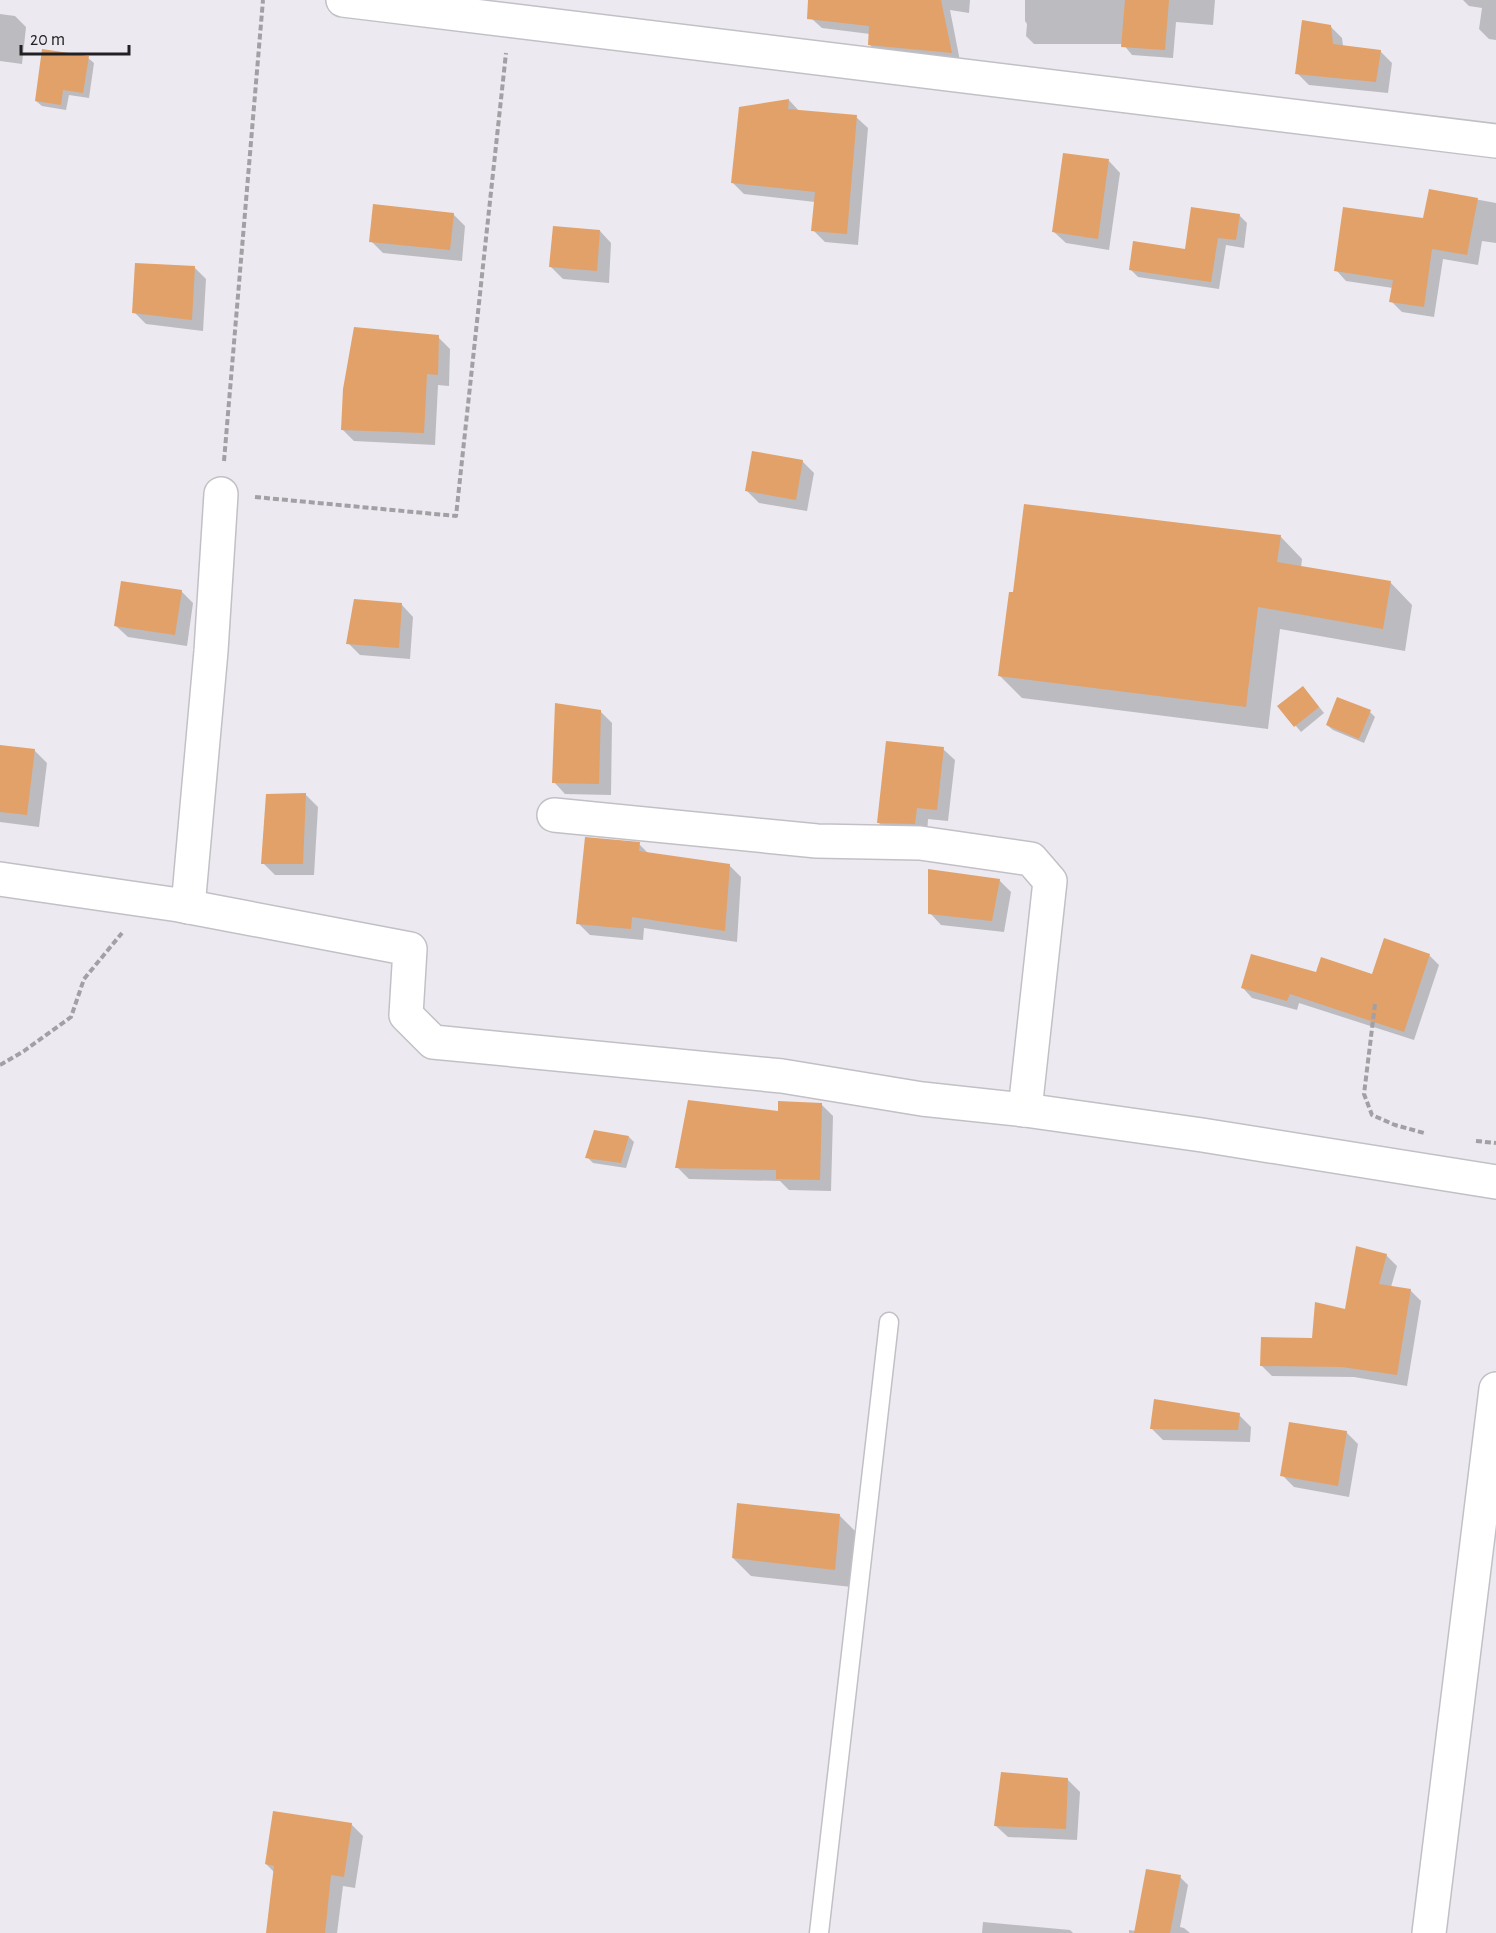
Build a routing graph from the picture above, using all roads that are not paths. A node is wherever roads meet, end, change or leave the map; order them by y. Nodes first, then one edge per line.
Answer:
1 (358, 1) edge
2 (1496, 141) edge
3 (221, 494) road end
4 (554, 815) dead end
5 (0, 879) edge
6 (188, 907) junction
7 (1025, 1110) junction
8 (1496, 1182) edge
9 (889, 1322) dead end
10 (1496, 1389) edge
11 (819, 1933) edge
12 (1429, 1933) edge

1 - 2 street
3 - 6 street
4 - 7 street
5 - 6 street
6 - 7 street
7 - 8 street
9 - 11 lane
10 - 12 street

